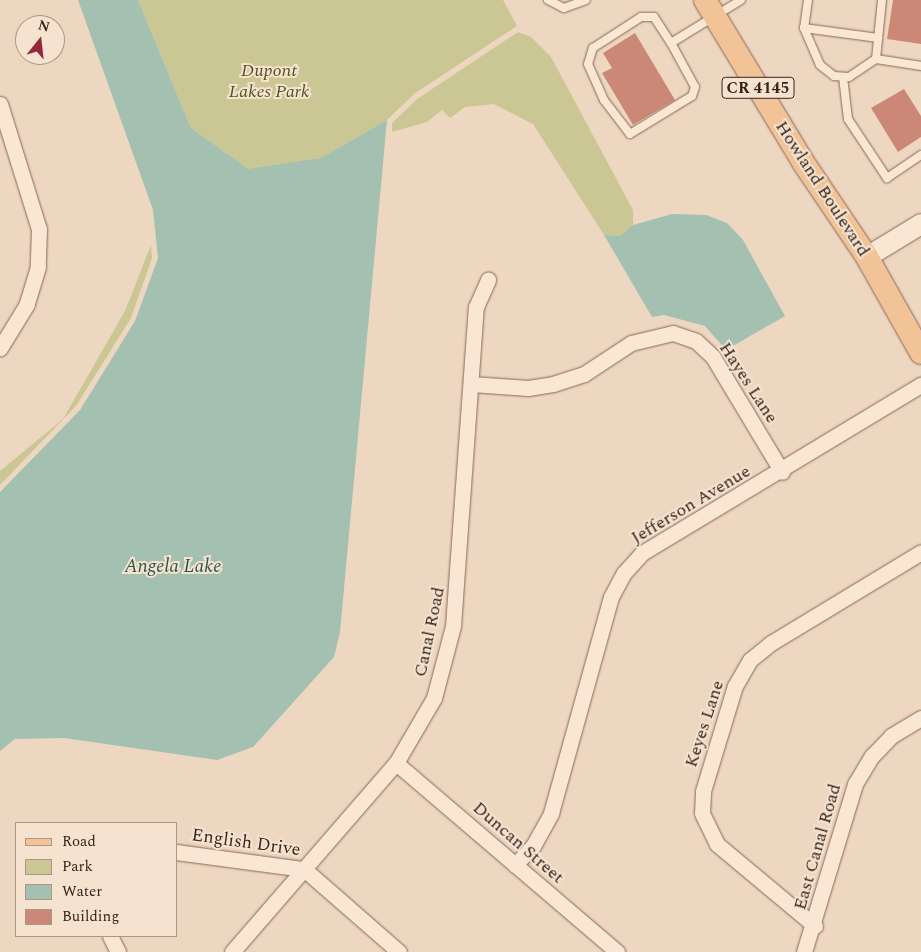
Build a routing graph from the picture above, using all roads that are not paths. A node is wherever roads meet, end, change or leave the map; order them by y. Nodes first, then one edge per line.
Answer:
1 (548, 0) edge
2 (586, 0) edge
3 (741, 0) edge
4 (808, 0) edge
5 (882, 0) edge
6 (709, 8) edge
7 (804, 28) junction
8 (878, 38) junction
9 (671, 43) junction
10 (876, 59) junction
11 (921, 66) edge
12 (843, 77) junction
13 (0, 104) edge
14 (921, 155) edge
15 (921, 224) edge
16 (867, 257) junction
17 (488, 280) dead end
18 (0, 348) edge
19 (921, 353) edge
20 (471, 384) junction
21 (921, 385) edge
22 (782, 472) junction
23 (921, 552) edge
24 (921, 718) edge
25 (396, 763) junction
26 (178, 852) edge
27 (515, 866) junction
28 (304, 869) junction
29 (814, 926) junction
30 (110, 937) edge
31 (118, 952) edge
32 (232, 952) edge
33 (399, 952) edge
34 (617, 952) edge
35 (804, 952) edge

1 - 2 lane
3 - 6 lane
4 - 7 lane
5 - 8 lane
6 - 9 lane
6 - 16 main road, Howland Boulevard / CR 4145
7 - 8 lane
7 - 12 lane
8 - 10 lane
9 - 9 lane
10 - 11 lane
10 - 12 lane
12 - 14 lane
13 - 18 street
15 - 16 street
16 - 19 main road, Howland Boulevard / CR 4145
17 - 20 street, Canal Road
20 - 22 street, Hayes Lane
20 - 25 street, Canal Road
21 - 22 street, Jefferson Avenue
22 - 27 street, Jefferson Avenue
23 - 29 street, Keyes Lane
24 - 29 street, East Canal Road
25 - 27 street, Duncan Street
25 - 28 street, Canal Road
26 - 28 street, English Drive
27 - 34 street, Duncan Street
28 - 32 street, Canal Road
28 - 33 street, English Drive
29 - 35 street, East Canal Road
30 - 31 street

